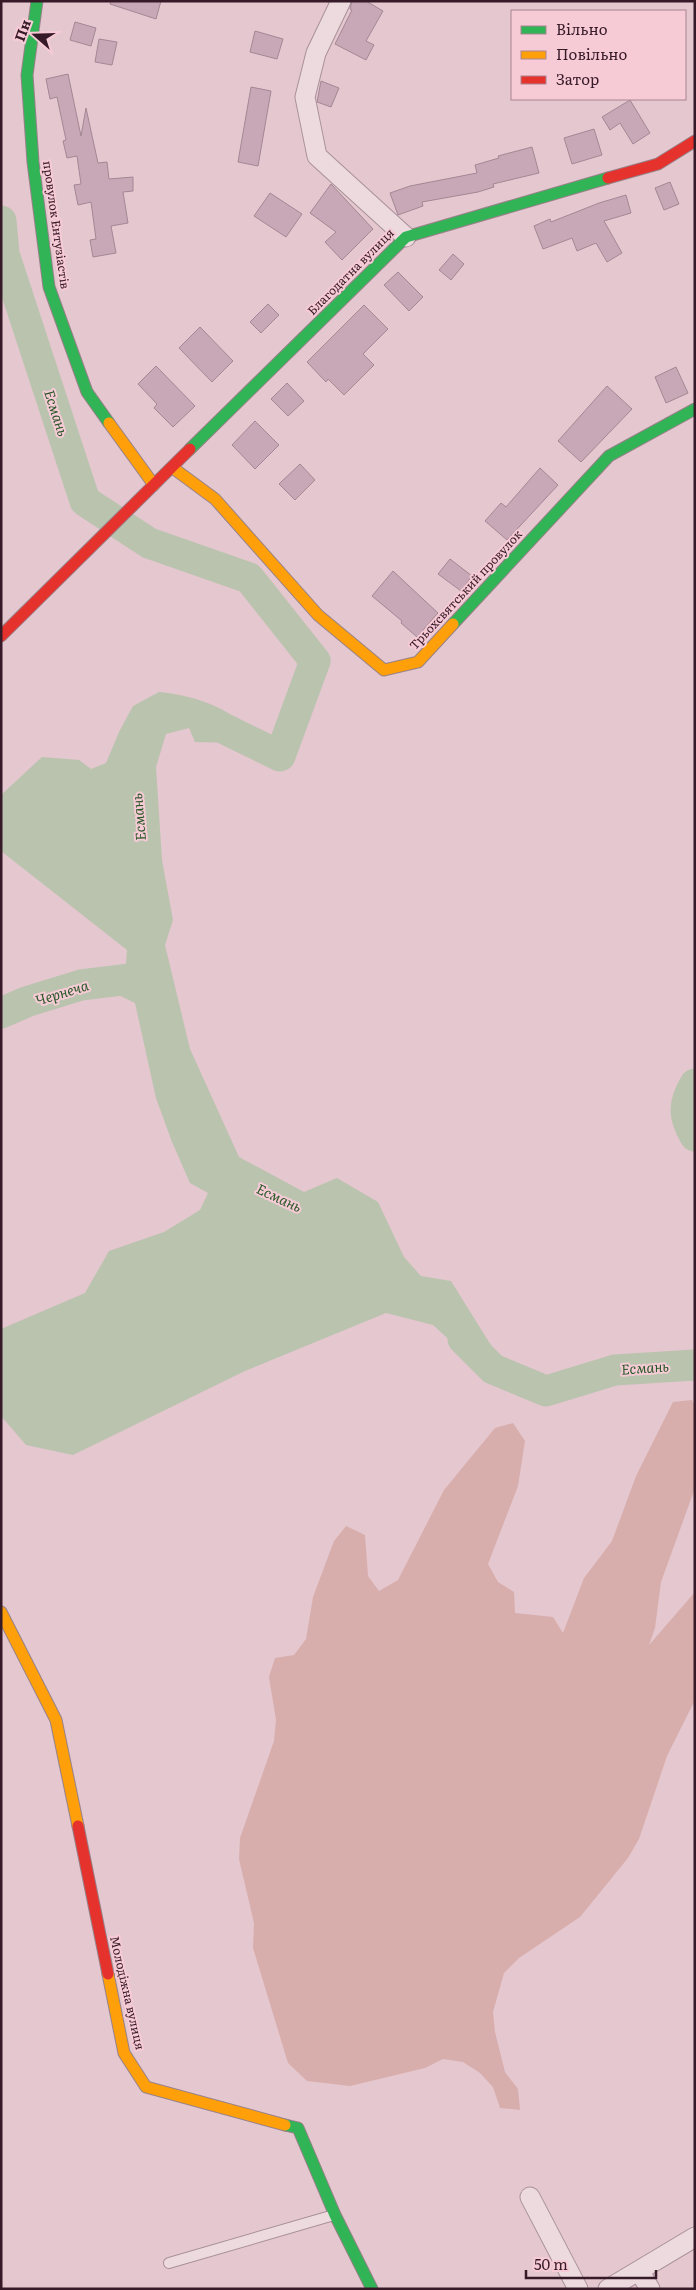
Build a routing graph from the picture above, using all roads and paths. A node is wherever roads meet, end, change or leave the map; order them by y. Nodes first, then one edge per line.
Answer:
1 (36, 1) edge
2 (341, 1) edge
3 (695, 141) edge
4 (406, 237) junction
5 (695, 409) edge
6 (173, 468) junction
7 (154, 485) junction
8 (1, 636) edge
9 (1, 1612) edge
10 (530, 2197) dead end
11 (335, 2215) junction
12 (695, 2238) edge
13 (169, 2263) dead end
14 (639, 2271) junction
15 (372, 2289) edge
16 (578, 2289) edge
17 (608, 2289) edge
18 (650, 2289) edge

1 - 7 street, провулок Ентузіастів
2 - 4 street
3 - 4 street, Благодатна вулиця
4 - 6 street, Благодатна вулиця
5 - 6 street, Трьохсвятський провулок
6 - 7 street, Благодатна вулиця
7 - 8 street, Благодатна вулиця
9 - 11 street, Молодіжна вулиця
10 - 16 street
11 - 13 lane
11 - 15 street, Молодіжна вулиця
12 - 14 street
14 - 17 street
14 - 18 street

